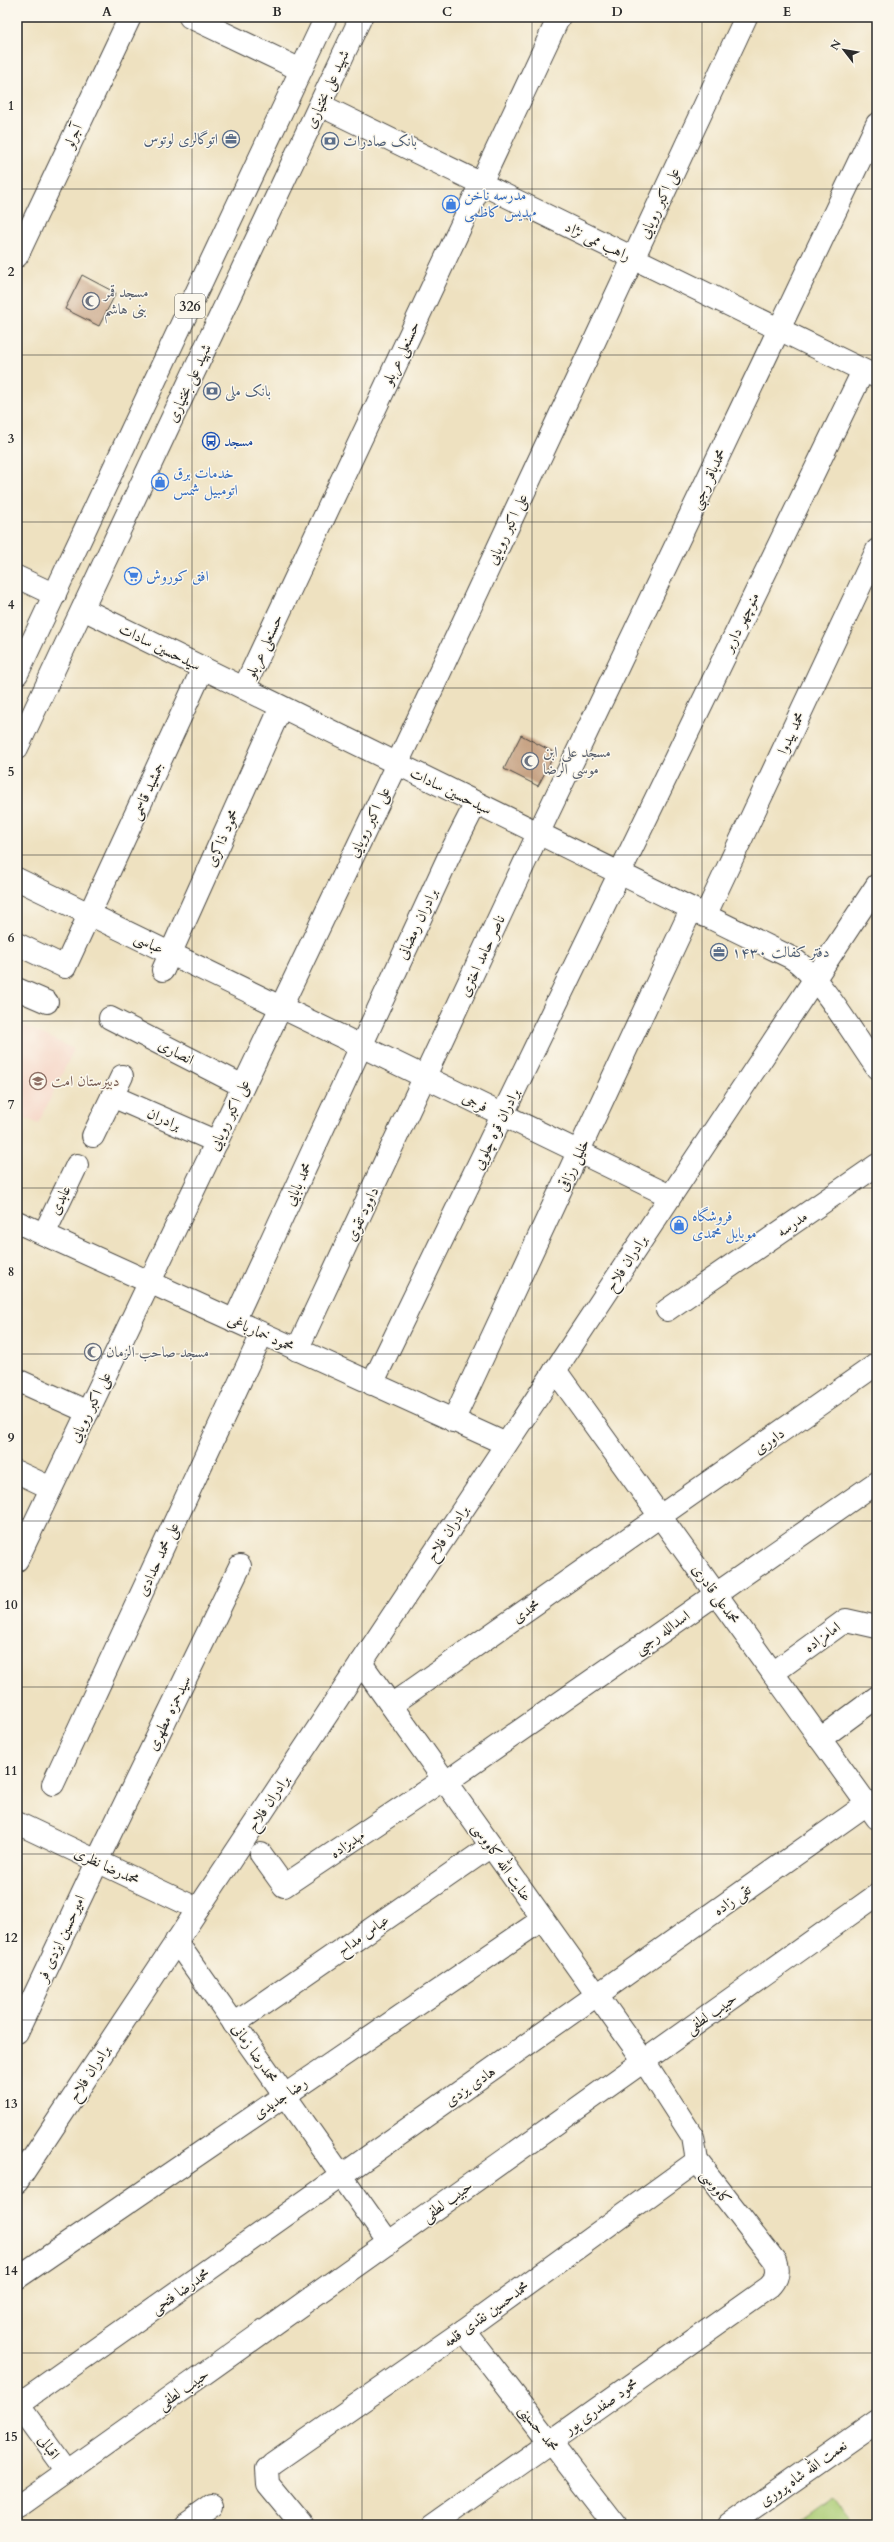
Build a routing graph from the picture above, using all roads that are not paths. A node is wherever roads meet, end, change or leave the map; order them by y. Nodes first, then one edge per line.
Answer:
1 (130, 17) edge
2 (190, 17) edge
3 (326, 17) edge
4 (361, 17) edge
5 (559, 17) edge
6 (746, 17) edge
7 (301, 70) junction
8 (291, 91) junction
9 (320, 105) junction
10 (877, 124) edge
11 (481, 184) junction
12 (17, 256) edge
13 (633, 258) junction
14 (779, 329) junction
15 (870, 374) edge
16 (877, 550) edge
17 (17, 577) edge
18 (54, 595) junction
19 (83, 609) junction
20 (203, 668) junction
21 (17, 674) edge
22 (45, 688) junction
23 (244, 688) junction
24 (281, 707) junction
25 (17, 748) edge
26 (397, 764) junction
27 (476, 803) junction
28 (538, 834) junction
29 (619, 874) junction
30 (17, 879) edge
31 (877, 885) edge
32 (698, 913) junction
33 (90, 915) junction
34 (17, 944) edge
35 (166, 962) junction
36 (814, 978) junction
37 (17, 989) edge
38 (46, 1002) dead end
39 (281, 1007) junction
40 (110, 1018) dead end
41 (362, 1047) junction
42 (877, 1068) edge
43 (122, 1076) dead end
44 (426, 1078) junction
45 (243, 1086) junction
46 (112, 1096) junction
47 (502, 1115) junction
48 (94, 1136) dead end
49 (216, 1142) junction
50 (579, 1152) junction
51 (77, 1165) dead end
52 (877, 1165) edge
53 (670, 1196) junction
54 (17, 1222) edge
55 (44, 1234) junction
56 (149, 1282) junction
57 (667, 1310) dead end
58 (234, 1321) junction
59 (262, 1334) junction
60 (297, 1350) junction
61 (877, 1364) edge
62 (555, 1370) junction
63 (17, 1380) edge
64 (372, 1384) junction
65 (88, 1412) junction
66 (454, 1421) junction
67 (506, 1444) junction
68 (17, 1472) edge
69 (877, 1482) edge
70 (51, 1488) junction
71 (661, 1517) junction
72 (17, 1560) edge
73 (240, 1566) dead end
74 (716, 1594) junction
75 (877, 1627) edge
76 (361, 1663) junction
77 (773, 1673) junction
78 (877, 1697) edge
79 (391, 1705) junction
80 (820, 1739) junction
81 (445, 1781) junction
82 (53, 1784) dead end
83 (872, 1811) edge
84 (17, 1823) edge
85 (491, 1846) junction
86 (261, 1854) dead end
87 (96, 1864) junction
88 (877, 1895) edge
89 (198, 1909) junction
90 (543, 1919) junction
91 (176, 1941) junction
92 (597, 1996) junction
93 (234, 2024) junction
94 (17, 2032) edge
95 (644, 2061) junction
96 (285, 2095) junction
97 (697, 2161) junction
98 (342, 2177) junction
99 (17, 2182) edge
100 (389, 2243) junction
101 (17, 2278) edge
102 (769, 2287) joint
103 (464, 2330) junction
104 (17, 2404) edge
105 (877, 2421) edge
106 (551, 2442) junction
107 (67, 2471) junction
108 (212, 2506) dead end
109 (17, 2507) edge
110 (185, 2525) edge
111 (302, 2525) edge
112 (433, 2525) edge
113 (615, 2525) edge
114 (729, 2525) edge

1 - 12 street, آجرلو
2 - 7 street
3 - 7 street, شهید علی بختیاری / 326
4 - 9 street, شهید علی بختیاری / 326
5 - 11 street, حسنعلی عربلو
6 - 13 street, علی اکبر رویایی
7 - 8 street, شهید علی بختیاری / 326
8 - 9 street, راهب ممی نژاد
8 - 18 street, شهید علی بختیاری / 326
9 - 11 street, راهب ممی نژاد
9 - 19 street, شهید علی بختیاری / 326
10 - 14 street, محمدباقر رجبی
11 - 13 street, راهب ممی نژاد
11 - 23 street, حسنعلی عربلو
13 - 14 street, راهب ممی نژاد
13 - 26 street, علی اکبر رویایی
14 - 15 street, راهب ممی نژاد
14 - 28 street, محمدباقر رجبی
15 - 29 street, منوچهر داربر
16 - 32 street, محمد بیدوا
17 - 18 street, سیدحسین سادات
18 - 19 street, سیدحسین سادات
18 - 21 street, شهید علی بختیاری / 326
19 - 20 street, سیدحسین سادات
19 - 22 street, شهید علی بختیاری / 326
20 - 23 street, سیدحسین سادات
20 - 33 street, جمشید قاسمی
21 - 22 street
22 - 25 street, شهید علی بختیاری / 326
23 - 24 street, سیدحسین سادات
24 - 26 street, سیدحسین سادات
24 - 35 street, محمود ذاکری
26 - 27 street, سیدحسین سادات
26 - 39 street, علی اکبر رویایی
27 - 28 street, سیدحسین سادات
27 - 41 street, برادران رمضانی
28 - 29 street, سیدحسین سادات
28 - 44 street, ناصر حامد اختری
29 - 32 street, سیدحسین سادات
29 - 47 street, برادران قره چلویی
30 - 33 street, عباسی
31 - 36 street, برادران فلاح
32 - 36 street, سیدحسین سادات
32 - 50 street, خلیل رزاقی
33 - 34 street, جمشید قاسمی
33 - 35 street, عباسی
35 - 39 street, عباسی
36 - 42 street, سیدحسین سادات
36 - 53 street, برادران فلاح
37 - 38 street
39 - 41 street, فرجی
39 - 45 street, علی اکبر رویایی
40 - 45 street, انصاری
41 - 44 street, فرجی
41 - 58 street, محمد بابایی
43 - 46 street
44 - 47 street, فرجی
44 - 60 street, داوود تقوی
45 - 49 street, علی اکبر رویایی
46 - 48 street
46 - 49 street, برادران
47 - 50 street, فرجی
47 - 64 street, برادران قره چلویی
49 - 56 street, علی اکبر رویایی
50 - 53 street, فرجی
50 - 66 street, خلیل رزاقی
51 - 55 street, عابدی
52 - 57 street, مدرسه
53 - 62 street, برادران فلاح
54 - 55 street, محمود خمارباغی
55 - 56 street, محمود خمارباغی
56 - 58 street, محمود خمارباغی
56 - 65 street, علی اکبر رویایی
58 - 59 street, محمود خمارباغی
59 - 60 street, محمود خمارباغی
59 - 82 street, علی محمد حدادی
60 - 64 street, محمود خمارباغی
61 - 71 street, داوری
62 - 67 street, برادران فلاح
62 - 71 street, محمدعلی قادری
63 - 65 street
64 - 66 street, محمود خمارباغی
65 - 70 street, علی اکبر رویایی
66 - 67 street, محمود خمارباغی
67 - 76 street, برادران فلاح
68 - 70 street
69 - 74 street, اسدالله رجبی
70 - 72 street, علی اکبر رویایی
71 - 74 street, محمدعلی قادری
71 - 79 street, محمدی
73 - 87 street, سیدحمزه مطهری
74 - 77 street, محمدعلی قادری
74 - 81 street, اسدالله رجبی
75 - 77 street, امامزاده
76 - 79 street, عنایت‌ الله کاووسی
76 - 89 street, برادران فلاح
77 - 80 street, محمدعلی قادری
78 - 80 street
79 - 81 street, عنایت‌ الله کاووسی
80 - 83 street, محمدعلی قادری
81 - 85 street, عنایت‌ الله کاووسی
81 - 86 street, مهدیزاده
83 - 92 street, تقی زاده
84 - 87 street, محمدرضا نظری
85 - 90 street, عنایت‌ الله کاووسی
85 - 93 street, عباس مداح
87 - 89 street, محمدرضا نظری
87 - 94 street, امیرحسین ایزدی فر
88 - 95 street, حبیب لطفی
89 - 91 street, برادران فلاح
90 - 92 street, عنایت‌ الله کاووسی
90 - 96 street, رضا جدیدی
91 - 93 street, محمدرضا زمانی
91 - 99 street, برادران فلاح
92 - 95 street, عنایت‌ الله کاووسی
92 - 98 street, هادی یزدی
93 - 96 street, محمدرضا زمانی
95 - 97 street, کاووسی
95 - 100 street, حبیب لطفی
96 - 98 street, محمدرضا زمانی
96 - 101 street, رضا جدیدی
97 - 102 street, کاووسی
97 - 103 street, محمدحسین نقدی قلعه
98 - 100 street, محمدرضا زمانی
98 - 104 street, محمدرضا فتحی
100 - 107 street, حبیب لطفی
102 - 106 street, محمود صفدری پور
103 - 106 street, محمد حسینی
103 - 111 street, محمدحسین نقدی قلعه
104 - 107 street, اقبالی
105 - 114 street, نعمت الله شاه پروری
106 - 112 street, محمود صفدری پور
106 - 113 street, محمد حسینی
107 - 109 street, حبیب لطفی
108 - 110 street

